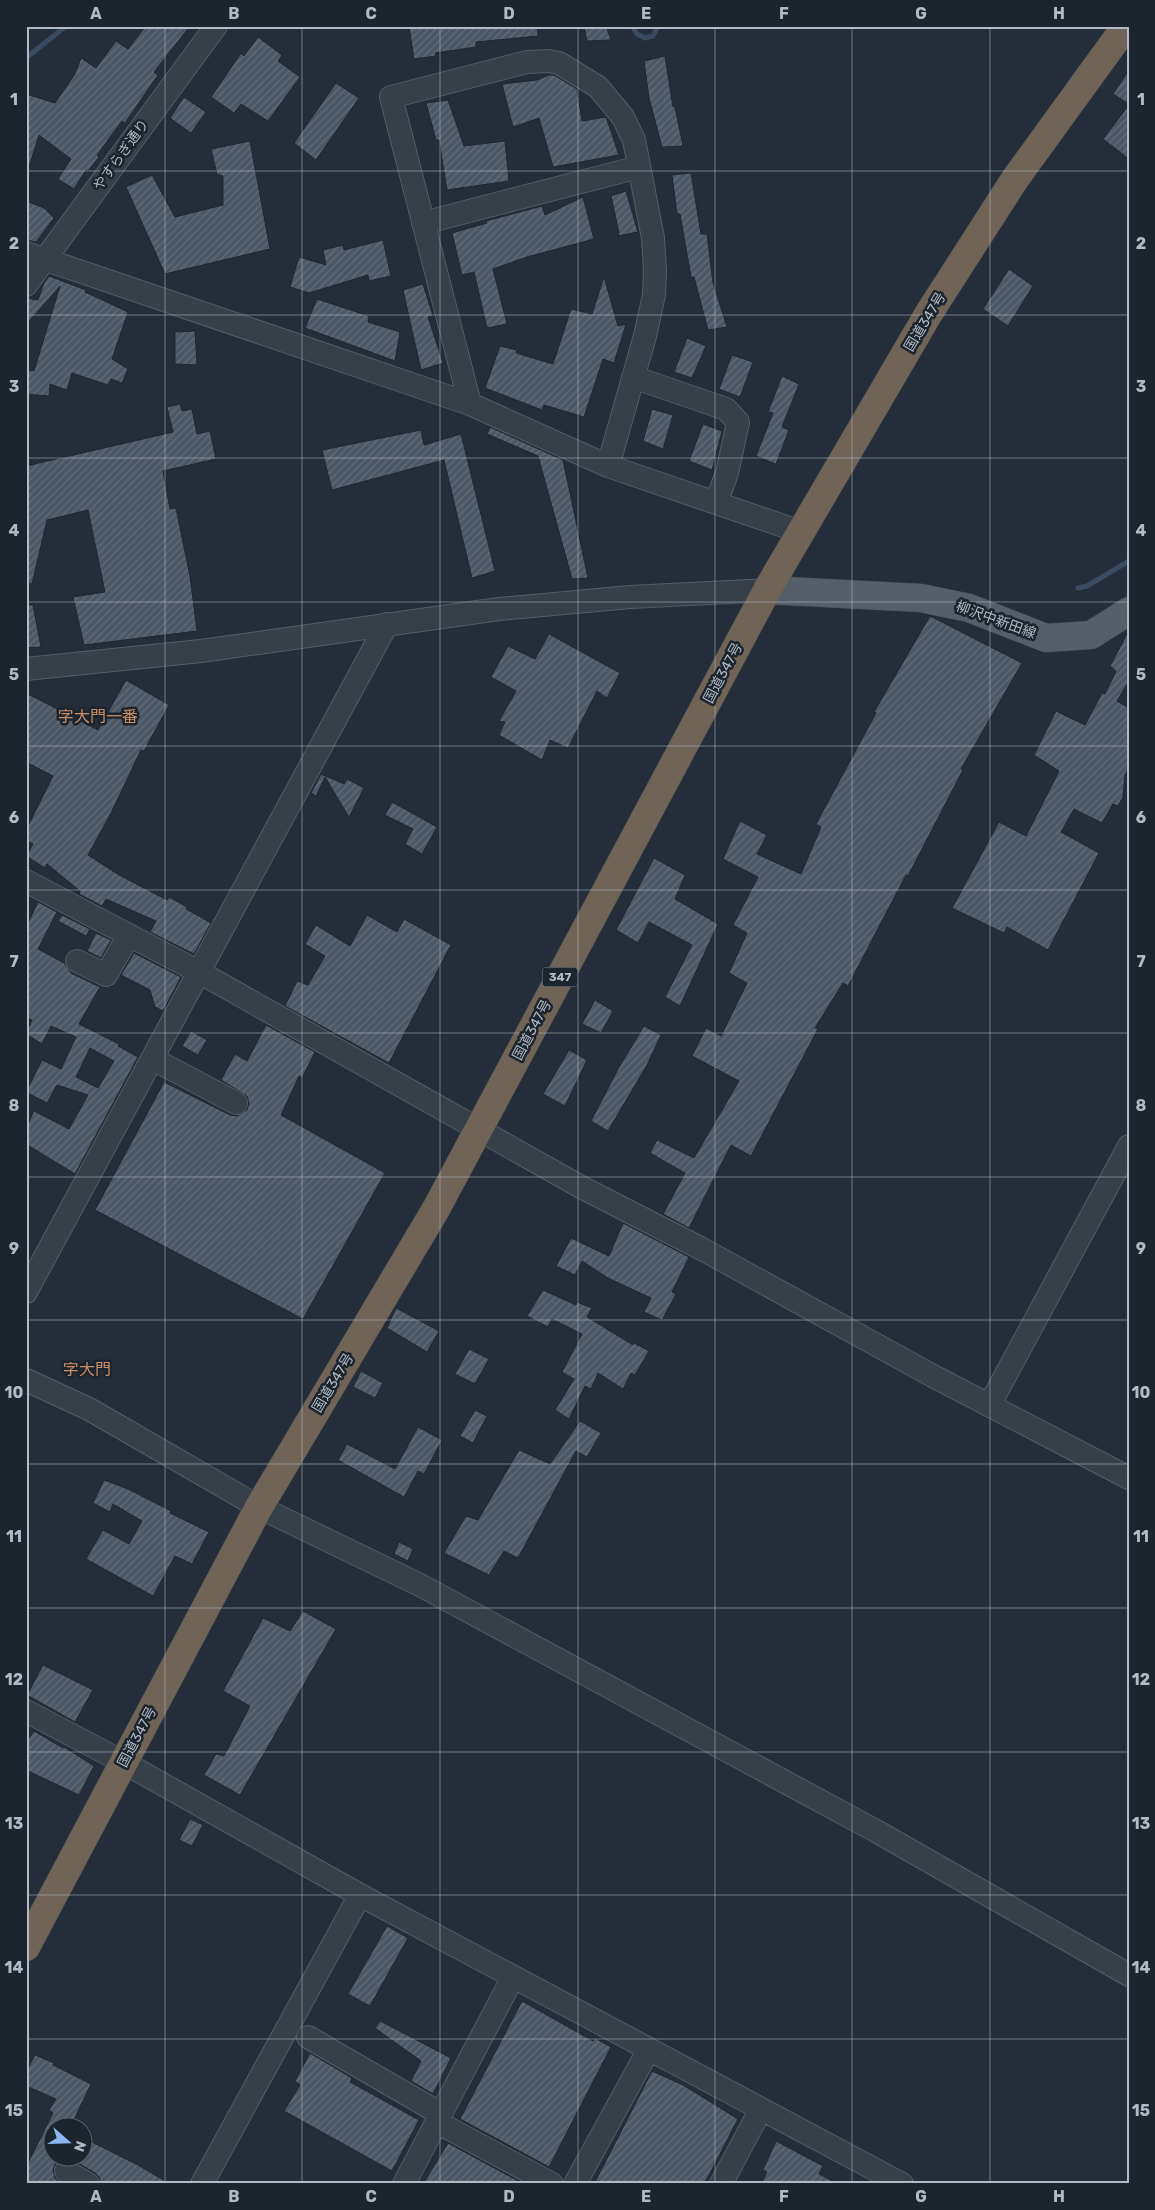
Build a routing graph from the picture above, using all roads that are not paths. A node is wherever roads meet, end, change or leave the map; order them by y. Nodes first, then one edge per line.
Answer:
1 (216, 26) edge
2 (1126, 26) edge
3 (639, 167) junction
4 (423, 223) junction
5 (35, 257) edge
6 (26, 285) edge
7 (633, 377) junction
8 (470, 404) junction
9 (608, 466) junction
10 (716, 502) junction
11 (801, 532) junction
12 (767, 590) junction
13 (1126, 616) edge
14 (387, 624) junction
15 (26, 670) edge
16 (26, 881) edge
17 (129, 935) junction
18 (77, 961) dead end
19 (199, 972) junction
20 (153, 1059) junction
21 (236, 1103) dead end
22 (478, 1129) junction
23 (1129, 1146) edge
24 (26, 1292) edge
25 (26, 1380) edge
26 (990, 1404) junction
27 (1129, 1478) edge
28 (259, 1507) junction
29 (26, 1711) edge
30 (123, 1762) junction
31 (360, 1895) junction
32 (26, 1947) edge
33 (1129, 1975) edge
34 (513, 1977) junction
35 (308, 2037) dead end
36 (649, 2049) junction
37 (761, 2109) junction
38 (439, 2118) junction
39 (66, 2171) dead end
40 (901, 2183) edge
41 (88, 2184) edge
42 (202, 2184) edge
43 (404, 2184) edge
44 (552, 2184) edge
45 (575, 2184) edge
46 (721, 2184) edge

1 - 5 street, やすらぎ通り
2 - 11 highway, 国道347号 / 347
3 - 4 street
3 - 4 street
3 - 7 street
4 - 8 street
5 - 6 street, やすらぎ通り
5 - 8 street
7 - 9 street
7 - 10 street
8 - 9 street
9 - 10 street
10 - 11 street
11 - 12 highway, 国道347号 / 347
12 - 13 main road, 柳沢中新田線
12 - 14 street
12 - 22 highway, 国道347号 / 347
14 - 15 street
14 - 19 street
16 - 17 street
17 - 18 street
17 - 19 street
19 - 20 street
19 - 22 street
20 - 21 street
20 - 24 street
22 - 26 street
22 - 28 highway, 国道347号 / 347
23 - 26 street
25 - 28 street
26 - 27 street
28 - 30 highway, 国道347号 / 347
28 - 33 street
29 - 30 street
30 - 31 street
30 - 32 highway, 国道347号 / 347
31 - 34 street
31 - 42 street
34 - 36 street
34 - 38 street
35 - 38 street
36 - 37 street
36 - 45 street
37 - 40 street
37 - 46 street
38 - 43 street
38 - 44 street
39 - 41 street

